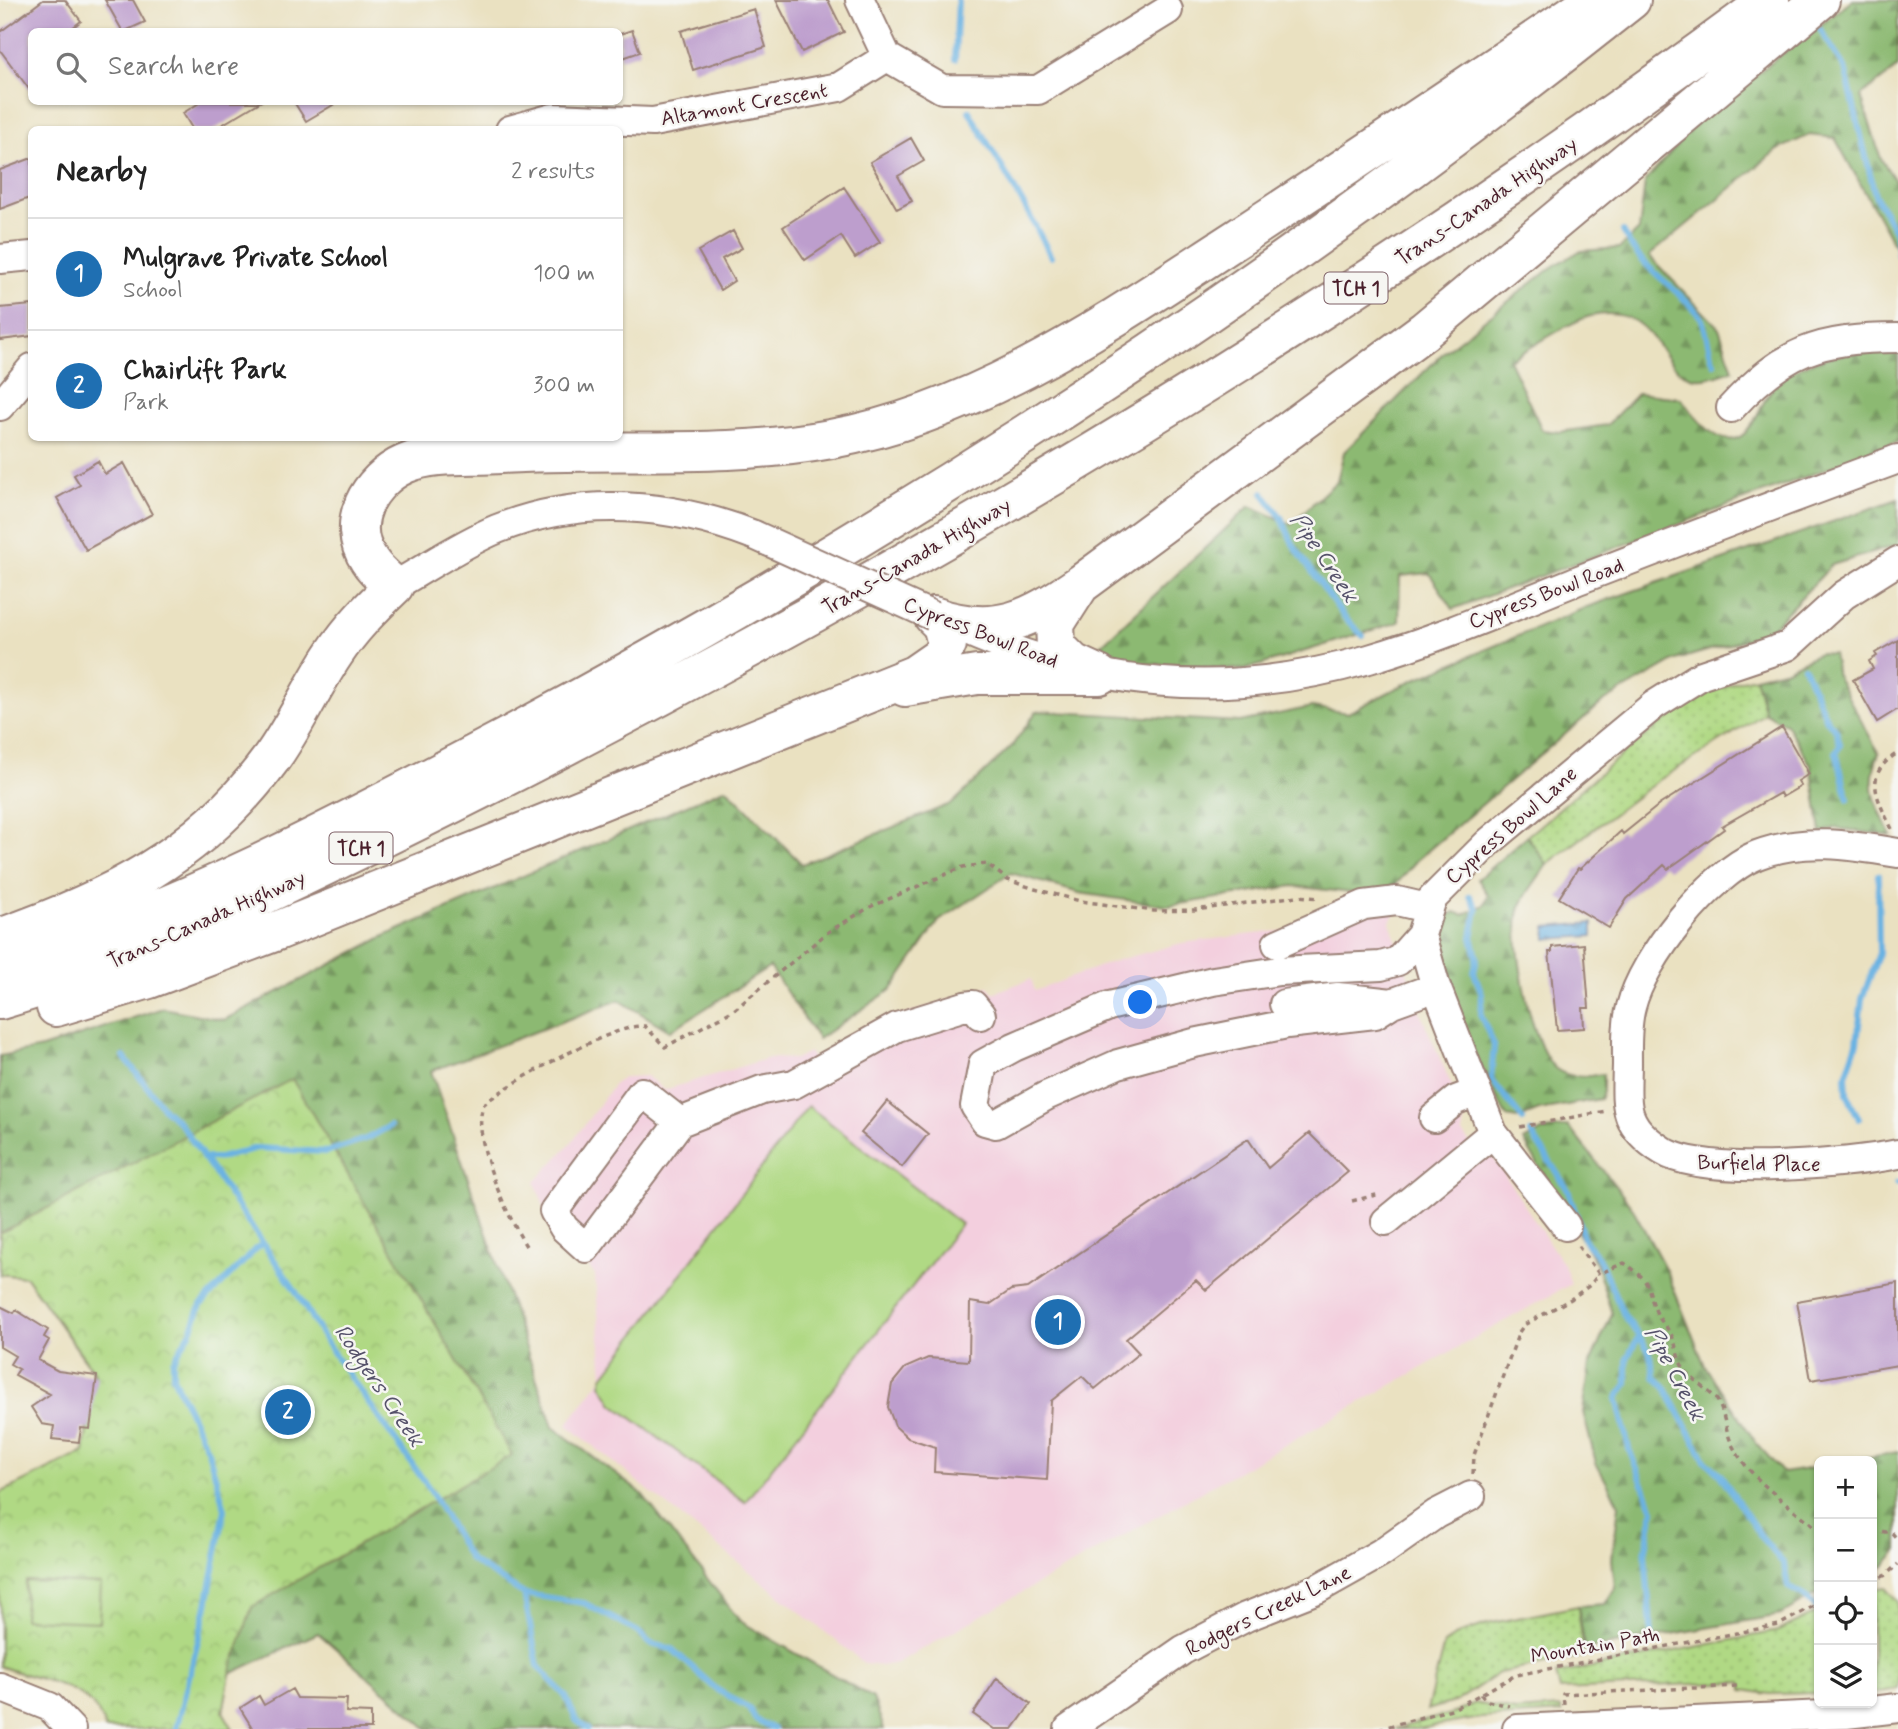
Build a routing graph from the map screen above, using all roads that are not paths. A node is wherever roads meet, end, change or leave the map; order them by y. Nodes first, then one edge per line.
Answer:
1 (860, 0) edge
2 (1594, 0) edge
3 (1630, 0) edge
4 (1770, 0) edge
5 (1820, 0) edge
6 (1168, 10) dead end
7 (887, 57) junction
8 (524, 126) edge
9 (28, 256) edge
10 (0, 259) edge
11 (1898, 338) edge
12 (28, 373) edge
13 (0, 406) edge
14 (1731, 408) dead end
15 (1898, 459) edge
16 (1898, 561) edge
17 (1082, 584) junction
18 (394, 586) junction
19 (933, 616) junction
20 (1098, 675) junction
21 (851, 699) junction
22 (1897, 844) edge
23 (1424, 922) junction
24 (0, 939) edge
25 (1277, 944) dead end
26 (1381, 966) junction
27 (0, 968) edge
28 (1436, 987) junction
29 (0, 1000) edge
30 (1392, 1003) junction
31 (981, 1015) dead end
32 (0, 1022) edge
33 (1477, 1092) junction
34 (1434, 1118) dead end
35 (680, 1122) junction
36 (1493, 1133) junction
37 (1898, 1154) edge
38 (1386, 1221) dead end
39 (1566, 1226) road end
40 (1471, 1496) road end
41 (0, 1687) edge
42 (1898, 1708) edge
43 (1770, 1723) edge
44 (71, 1729) edge
45 (1069, 1729) edge
46 (1517, 1729) edge

1 - 7 street
2 - 18 highway
3 - 27 highway, Trans-Canada Highway / TCH 1
4 - 29 highway, Trans-Canada Highway / TCH 1
5 - 17 highway
6 - 7 street
7 - 8 street, Altamont Crescent
9 - 10 street
11 - 14 street
12 - 13 street
15 - 20 street, Cypress Bowl Road
16 - 23 street, Cypress Bowl Lane
17 - 19 highway
17 - 20 highway
18 - 19 street, Cypress Bowl Road, bridge
18 - 24 highway
19 - 20 street, Cypress Bowl Road
19 - 21 highway
20 - 21 highway
21 - 32 highway
22 - 37 street, Burfield Place
23 - 25 street
23 - 26 street, Cypress Bowl Lane
23 - 28 street
26 - 30 street, Cypress Bowl Lane
26 - 30 street
28 - 30 street
28 - 33 street
31 - 35 street
33 - 34 street
33 - 36 street
35 - 35 street
36 - 38 street
36 - 39 street
40 - 45 street, Rodgers Creek Lane
41 - 44 street
42 - 43 street
43 - 46 street

